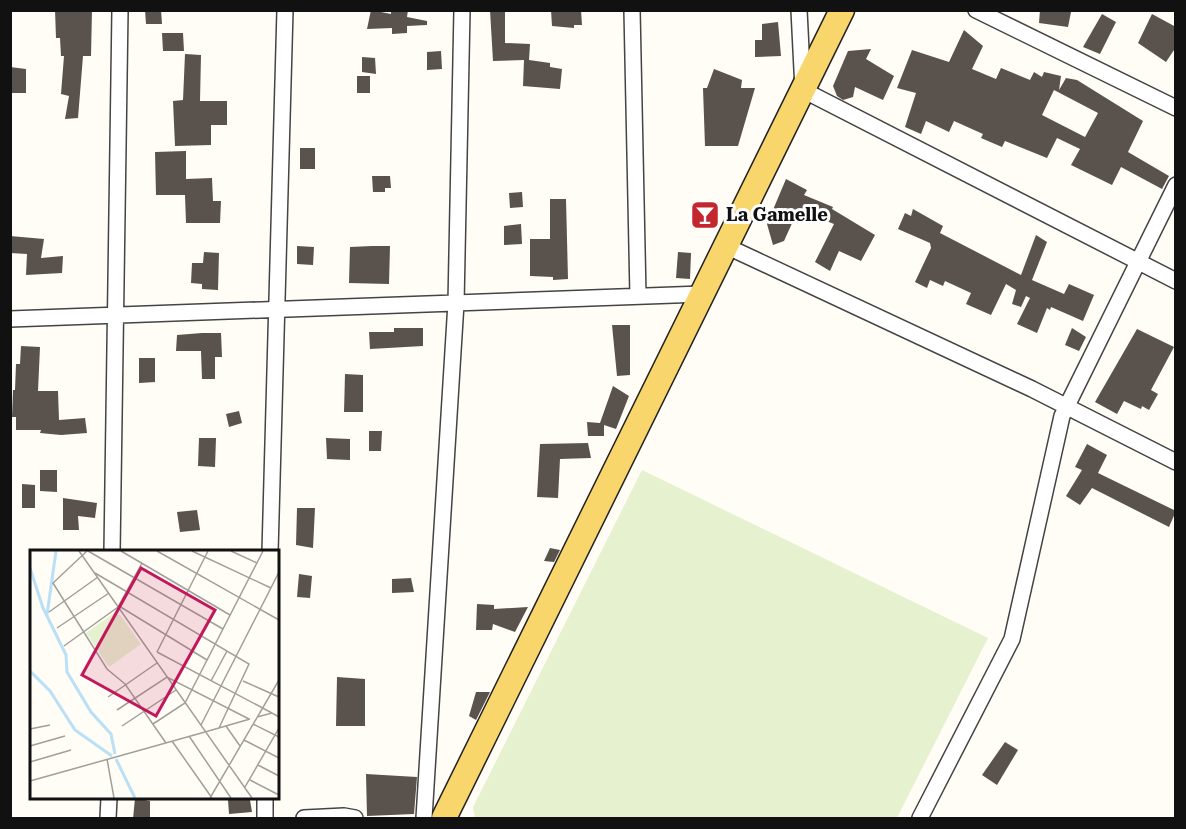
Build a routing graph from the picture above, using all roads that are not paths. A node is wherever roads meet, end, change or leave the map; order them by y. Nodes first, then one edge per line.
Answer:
1 (120, 10) edge
2 (285, 10) edge
3 (462, 10) edge
4 (632, 10) edge
5 (799, 10) edge
6 (842, 10) edge
7 (976, 10) edge
8 (803, 90) junction
9 (1176, 108) edge
10 (1176, 185) edge
11 (726, 246) junction
12 (1138, 260) junction
13 (1176, 281) edge
14 (702, 294) junction
15 (638, 296) junction
16 (456, 303) junction
17 (276, 309) junction
18 (116, 315) junction
19 (10, 319) edge
20 (1067, 406) junction
21 (1176, 462) edge
22 (112, 550) edge
23 (270, 550) edge
24 (109, 799) edge
25 (265, 799) edge
26 (108, 819) edge
27 (265, 819) edge
28 (304, 819) edge
29 (355, 819) edge
30 (424, 819) edge
31 (444, 819) edge
32 (920, 819) edge

1 - 18 street
2 - 17 street
3 - 16 street
4 - 15 street
5 - 8 street
6 - 8 main road
7 - 9 street
8 - 11 main road
8 - 12 street
10 - 12 street
11 - 14 main road
11 - 20 street
12 - 13 street
12 - 20 street
14 - 15 street
14 - 31 main road
15 - 16 street
16 - 17 street
16 - 30 street
17 - 18 street
17 - 23 street
18 - 19 street
18 - 22 street
20 - 21 street
20 - 32 street
24 - 26 street
25 - 27 street
28 - 29 street

